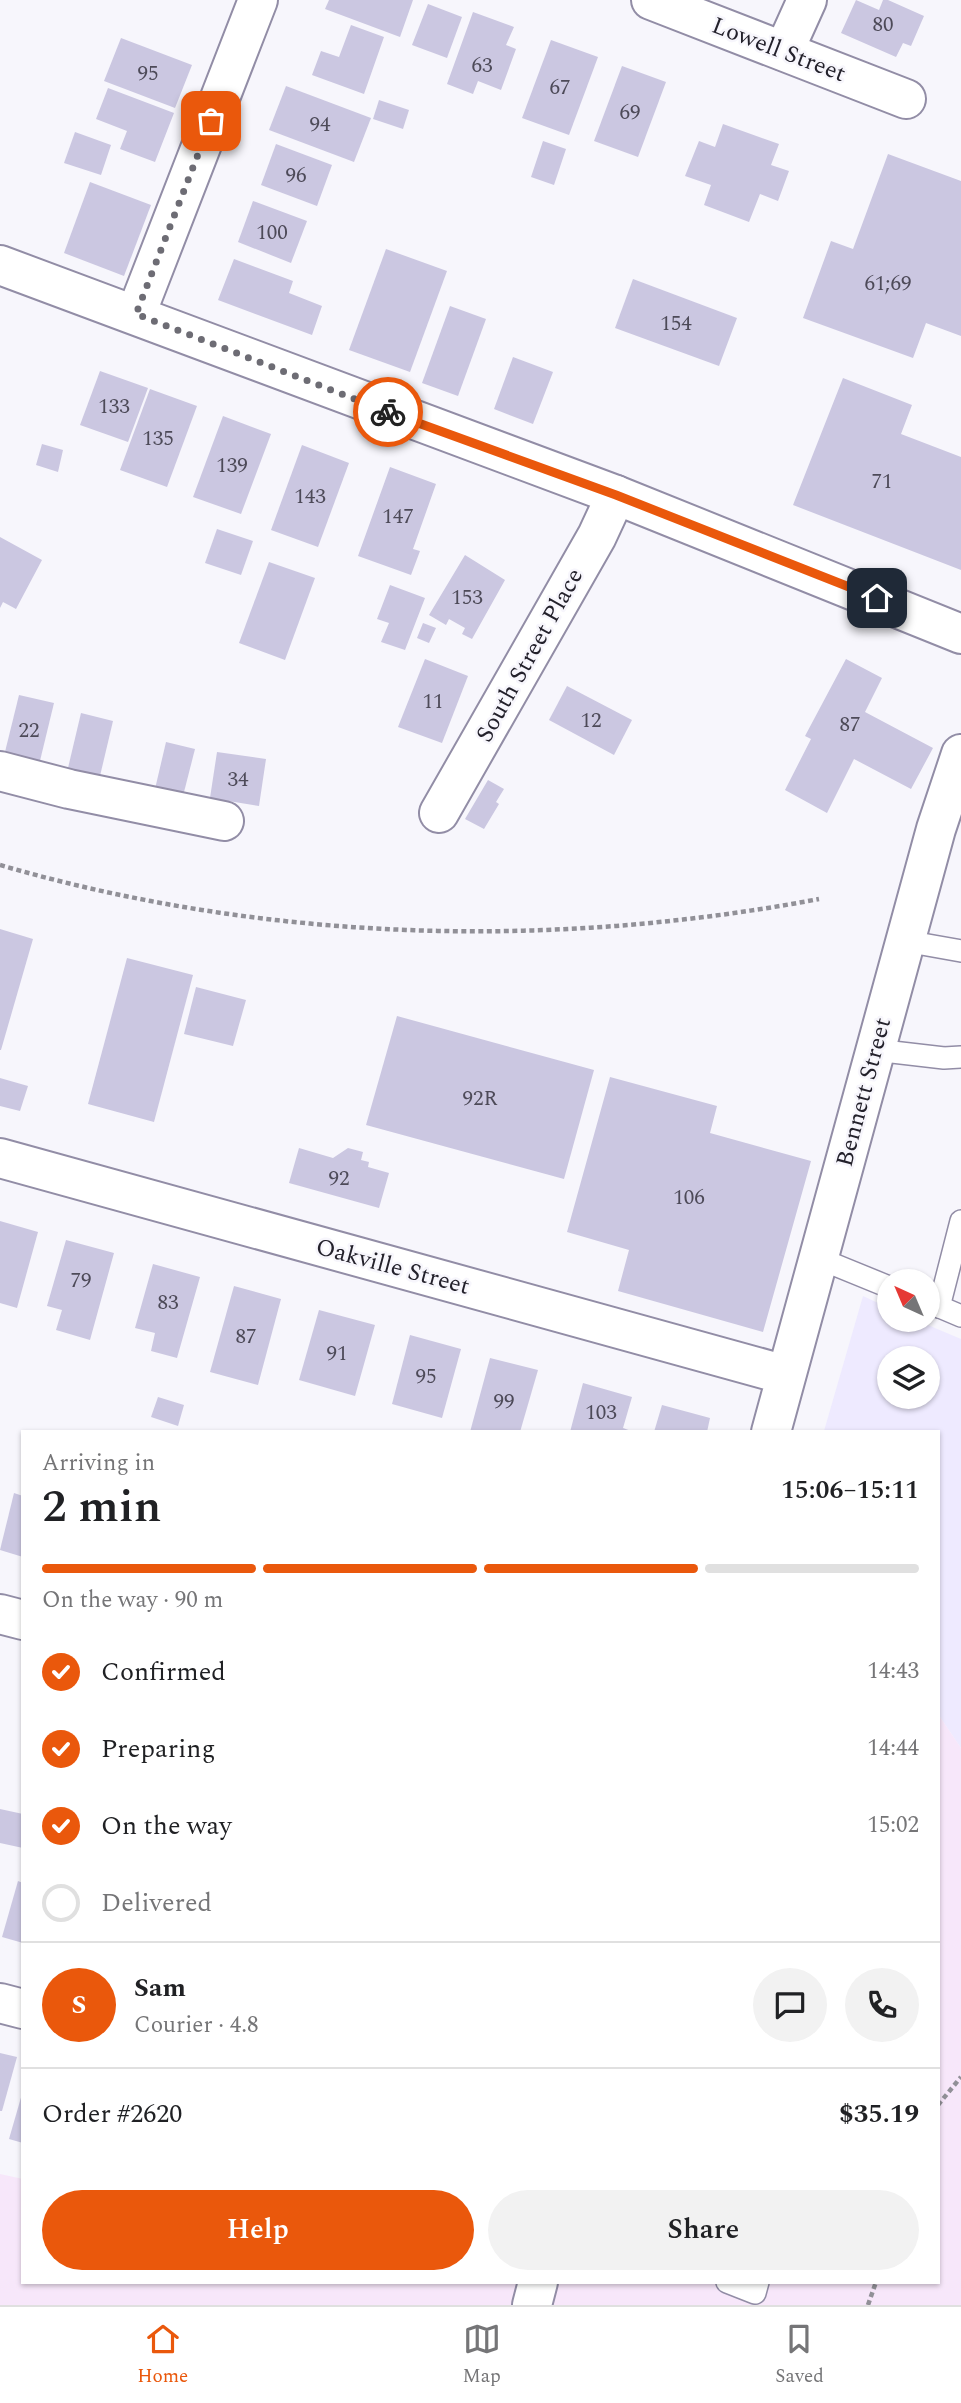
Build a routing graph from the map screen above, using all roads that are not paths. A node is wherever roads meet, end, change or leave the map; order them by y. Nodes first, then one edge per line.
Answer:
1 (258, 0) edge
2 (651, 0) edge
3 (807, 0) edge
4 (785, 51) junction
5 (906, 99) dead end
6 (3, 275) edge
7 (136, 314) junction
8 (616, 495) junction
9 (961, 634) edge
10 (961, 754) edge
11 (0, 771) edge
12 (439, 813) dead end
13 (224, 821) dead end
14 (905, 940) junction
15 (961, 951) edge
16 (875, 1050) junction
17 (961, 1057) edge
18 (0, 1158) edge
19 (961, 1221) edge
20 (818, 1258) junction
21 (877, 1282) edge
22 (940, 1284) edge
23 (940, 1308) edge
24 (961, 1316) edge
25 (786, 1375) junction
26 (772, 1430) edge
27 (0, 1614) edge
28 (21, 1619) edge
29 (0, 2003) edge
30 (21, 2008) edge
31 (537, 2284) edge
32 (732, 2284) edge
33 (757, 2284) edge
34 (532, 2305) edge

1 - 7 street
2 - 4 street, Lowell Street
3 - 4 street
4 - 5 street, Lowell Street
6 - 7 street
7 - 8 street
8 - 9 street
8 - 12 street, South Street Place
10 - 14 street, Bennett Street
11 - 13 street
14 - 15 lane
14 - 16 street, Bennett Street
16 - 17 lane
16 - 20 street, Bennett Street
18 - 25 street, Oakville Street
19 - 22 lane
20 - 21 lane
20 - 25 street, Bennett Street
23 - 24 lane
25 - 26 street, Bennett Street
27 - 28 street
29 - 30 street
31 - 34 street
32 - 33 lane

